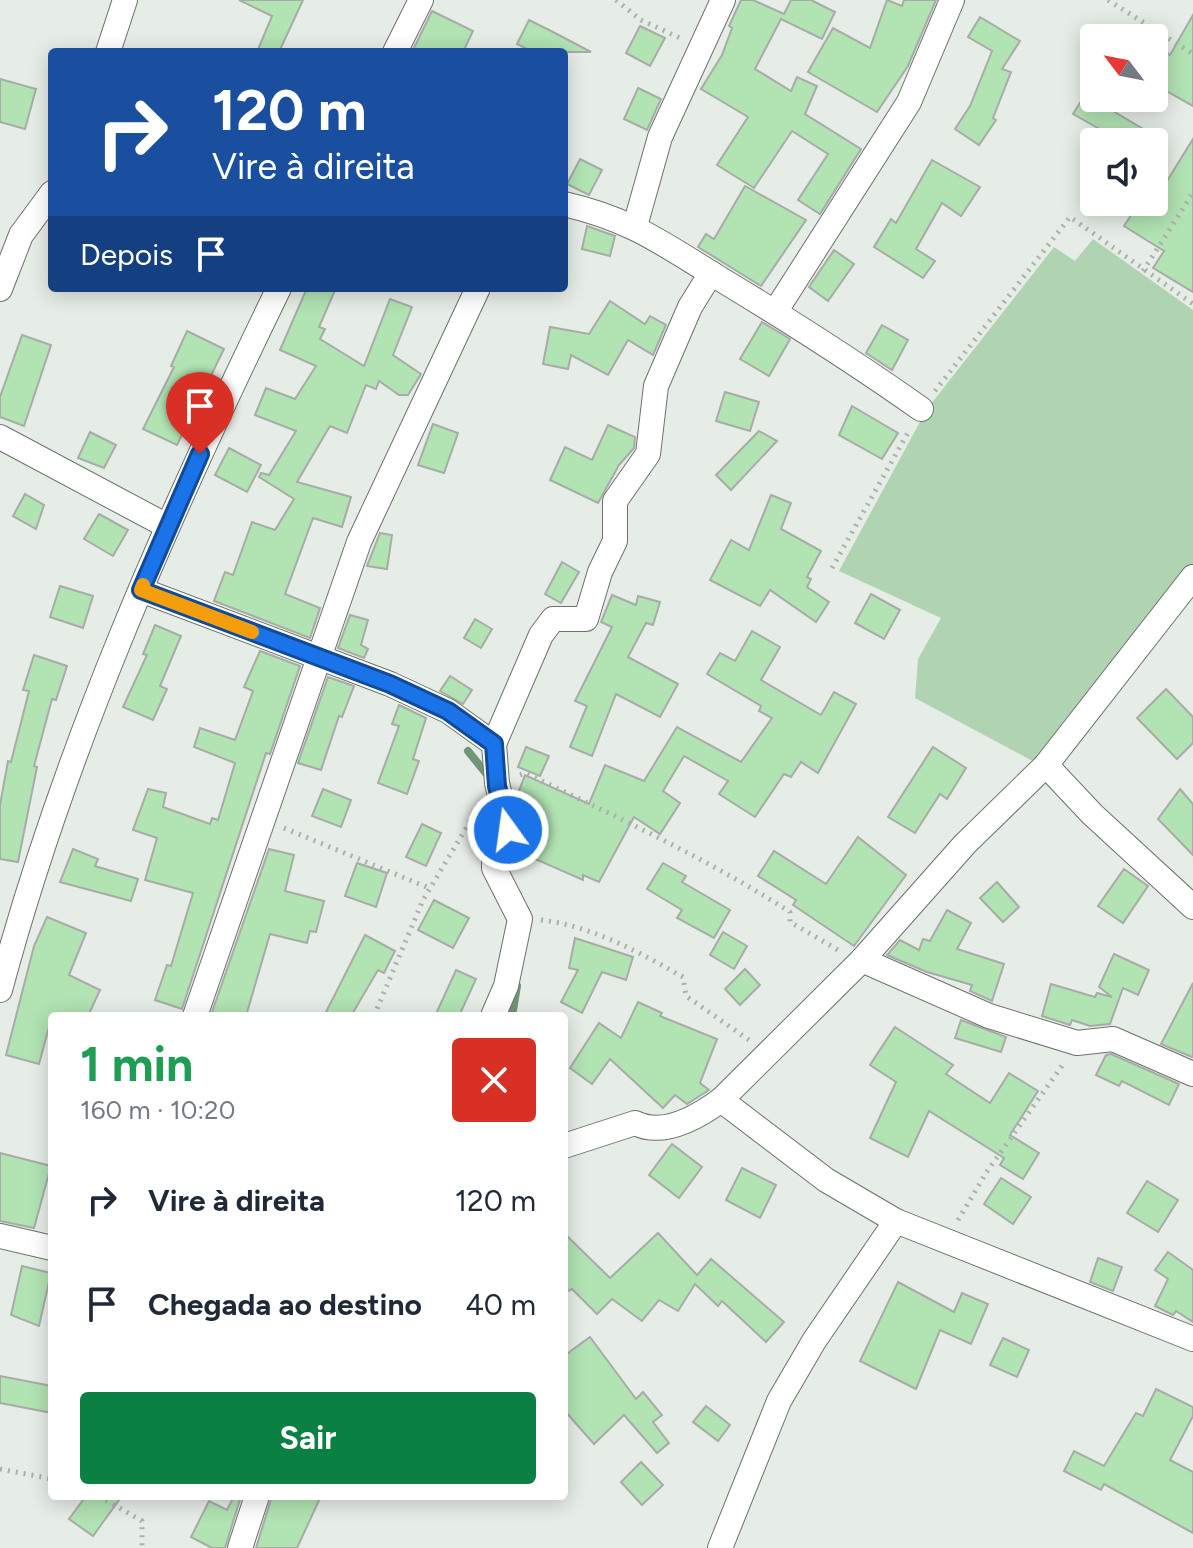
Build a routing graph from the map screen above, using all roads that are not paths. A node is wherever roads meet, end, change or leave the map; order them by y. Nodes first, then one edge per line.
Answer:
1 (125, 0) edge
2 (421, 0) edge
3 (723, 0) edge
4 (952, 0) edge
5 (109, 48) edge
6 (397, 48) edge
7 (48, 198) edge
8 (568, 205) edge
9 (635, 226) junction
10 (711, 273) junction
11 (0, 289) edge
12 (277, 292) edge
13 (476, 292) edge
14 (775, 312) junction
15 (921, 409) road end
16 (0, 437) edge
17 (167, 526) junction
18 (1193, 577) edge
19 (141, 590) junction
20 (318, 657) junction
21 (494, 744) junction
22 (1046, 765) junction
23 (1193, 907) edge
24 (862, 960) junction
25 (0, 990) edge
26 (196, 1012) edge
27 (495, 1012) edge
28 (1193, 1074) edge
29 (721, 1100) junction
30 (568, 1145) edge
31 (896, 1221) junction
32 (0, 1236) edge
33 (48, 1247) edge
34 (1193, 1339) edge
35 (256, 1500) edge
36 (240, 1548) edge
37 (720, 1548) edge

1 - 5 street
2 - 6 street
3 - 9 street
4 - 14 street
7 - 11 street
8 - 9 street
9 - 10 street
10 - 14 street
10 - 21 street
12 - 17 street
13 - 20 street
14 - 15 street
16 - 17 street
17 - 19 street
18 - 22 street
19 - 20 street
19 - 25 street
20 - 21 street
20 - 26 street
21 - 27 street
22 - 23 street
22 - 24 street
24 - 28 street
24 - 29 street
29 - 30 street
29 - 31 street
31 - 34 street
31 - 37 street
32 - 33 street
35 - 36 street

